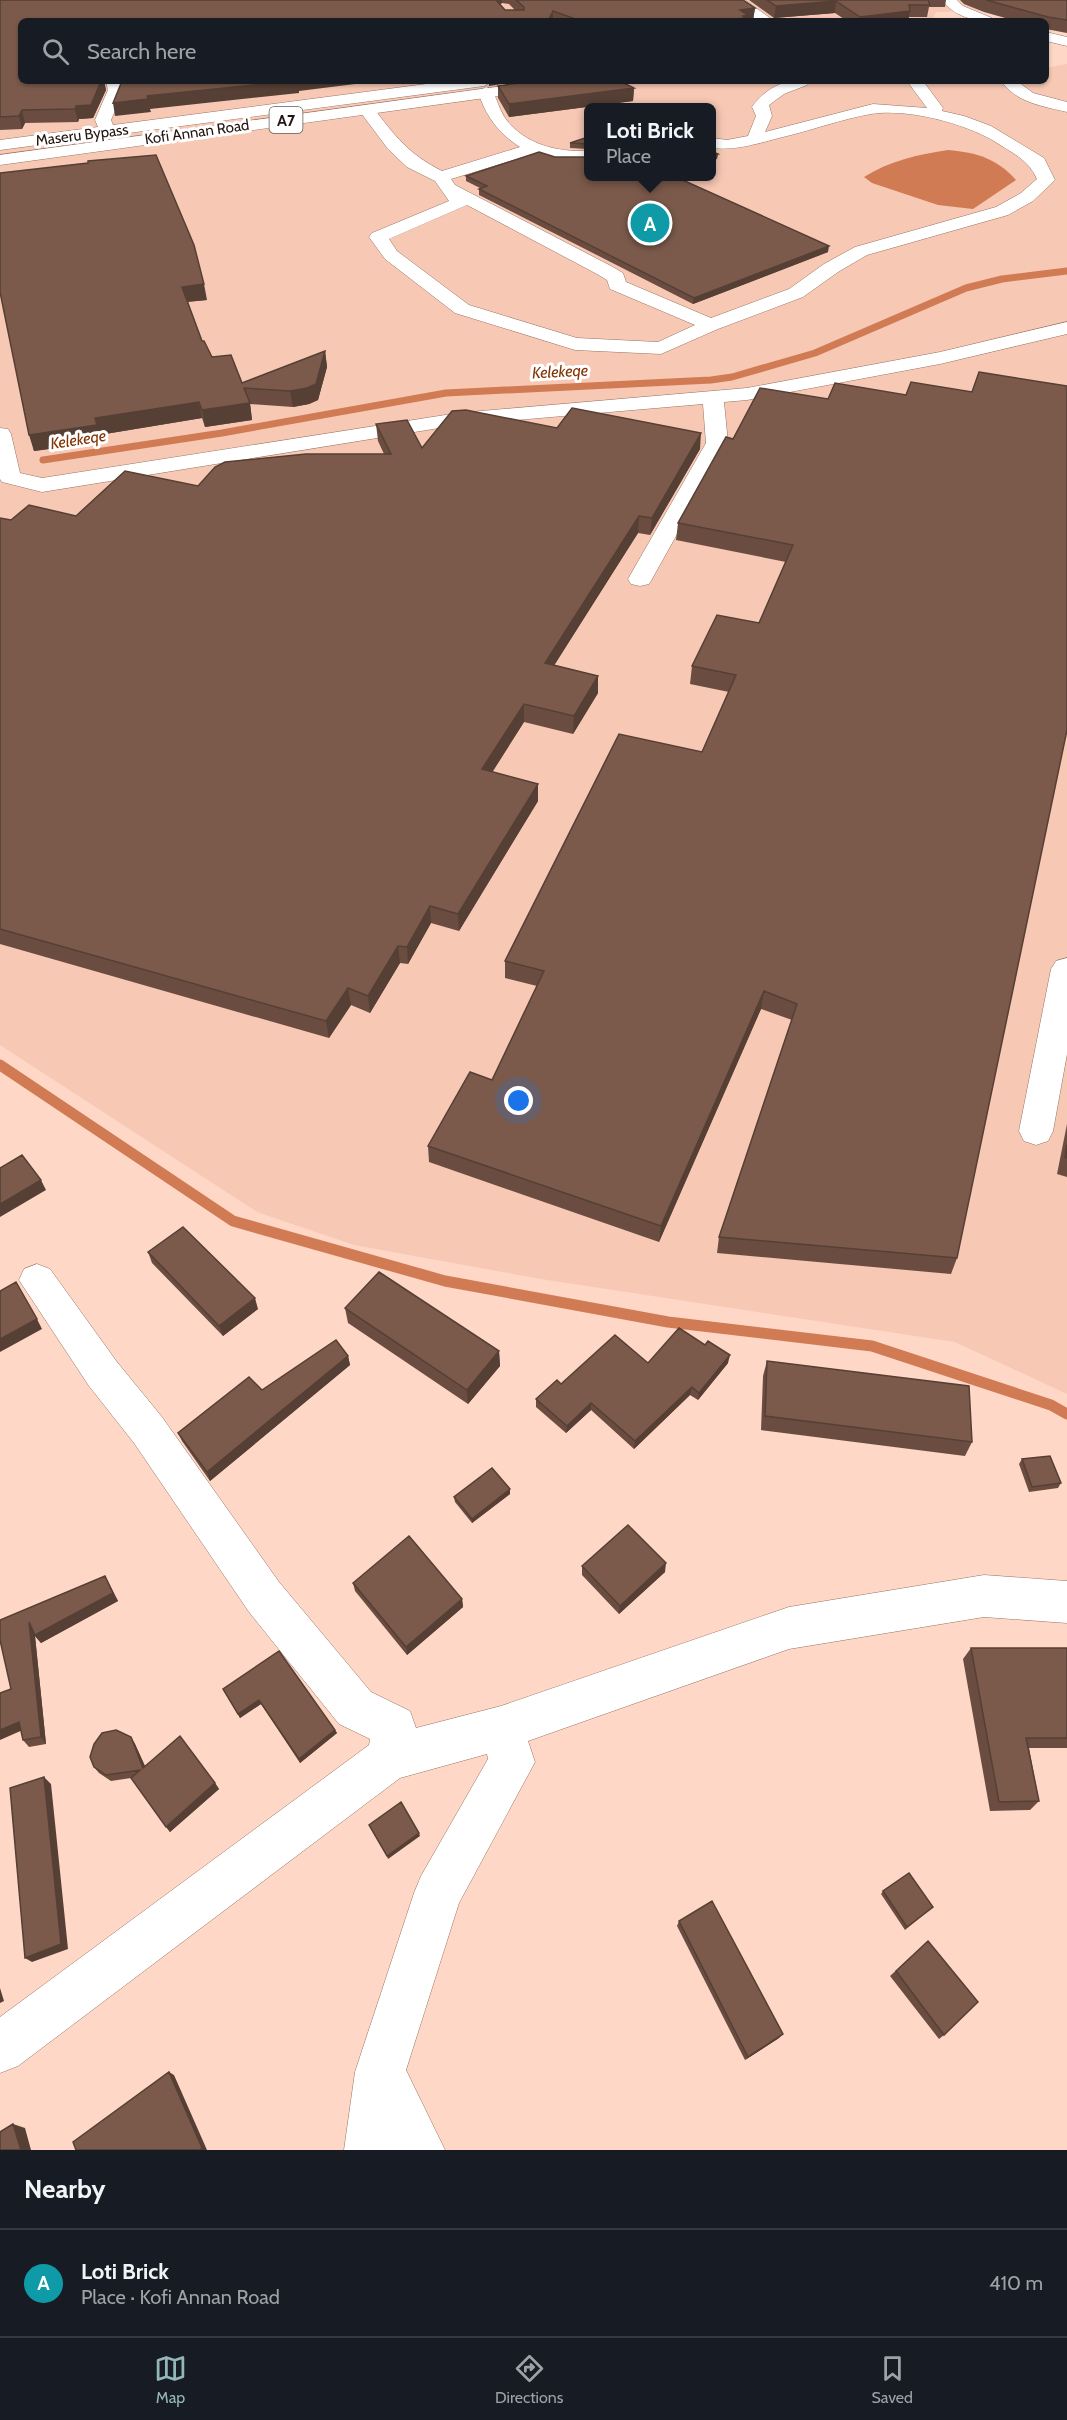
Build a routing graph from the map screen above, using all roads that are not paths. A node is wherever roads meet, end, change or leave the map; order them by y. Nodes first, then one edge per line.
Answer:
1 (736, 0) edge
2 (956, 10) edge
3 (763, 18) edge
4 (979, 18) edge
5 (1049, 39) edge
6 (1067, 42) edge
7 (1049, 49) edge
8 (1067, 49) edge
9 (115, 84) edge
10 (520, 84) edge
11 (917, 84) edge
12 (1011, 84) edge
13 (807, 85) edge
14 (485, 86) edge
15 (829, 101) dead end
16 (1067, 107) edge
17 (366, 109) junction
18 (873, 109) junction
19 (934, 114) junction
20 (108, 132) junction
21 (756, 139) junction
22 (716, 144) edge
23 (0, 145) edge
24 (534, 148) junction
25 (584, 156) edge
26 (0, 160) edge
27 (445, 183) junction
28 (711, 325) junction
29 (1061, 333) edge
30 (713, 396) junction
31 (0, 434) edge
32 (640, 579) dead end
33 (1067, 969) edge
34 (1036, 1131) dead end
35 (37, 1280) dead end
36 (1067, 1602) edge
37 (501, 1728) junction
38 (389, 1758) junction
39 (0, 2048) edge
40 (380, 2072) junction
41 (370, 2150) edge
42 (419, 2150) edge

1 - 3 street
2 - 4 street
5 - 6 street
7 - 8 street
9 - 20 street
10 - 14 street, Kofi Annan Road / A7
11 - 19 street
12 - 16 street
13 - 21 street
14 - 17 street, Kofi Annan Road / A7
14 - 20 street, Maseru Bypass
14 - 24 street
15 - 18 street
17 - 26 street, Kofi Annan Road / A7
17 - 27 street
18 - 19 street
18 - 21 street
19 - 28 street
20 - 23 street, Maseru Bypass
21 - 22 street
24 - 25 street
24 - 27 street
27 - 28 street
27 - 28 street
29 - 30 street
30 - 31 street
30 - 32 street
33 - 34 street
35 - 38 street
36 - 37 street
37 - 38 street
37 - 40 street
38 - 39 street
40 - 41 street
40 - 42 street

